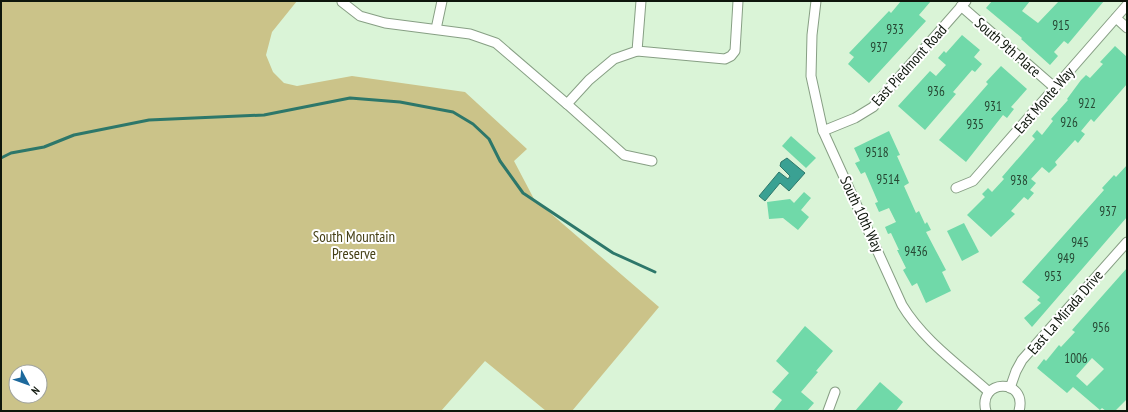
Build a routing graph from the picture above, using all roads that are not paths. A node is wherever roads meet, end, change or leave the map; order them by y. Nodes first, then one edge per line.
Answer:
1 (442, 1) edge
2 (642, 1) edge
3 (738, 1) edge
4 (816, 1) edge
5 (342, 2) dead end
6 (963, 4) edge
7 (1127, 5) edge
8 (1116, 18) junction
9 (1127, 28) edge
10 (436, 29) junction
11 (637, 52) junction
12 (1054, 87) junction
13 (567, 104) junction
14 (823, 131) junction
15 (652, 161) dead end
16 (956, 188) dead end
17 (1127, 242) edge
18 (1010, 388) junction
19 (835, 392) dead end
20 (989, 392) junction
21 (828, 411) edge
22 (986, 411) edge
23 (1019, 411) edge

1 - 10 street
2 - 11 street
3 - 11 street
4 - 14 street, South 10th Way
5 - 10 street
6 - 12 street, South 9th Place
6 - 14 street, East Piedmont Road
7 - 8 street, East Monte Way
8 - 9 street
8 - 12 street, East Monte Way
10 - 13 street
11 - 13 street
12 - 16 street, East Monte Way
13 - 15 street
14 - 20 street, South 10th Way
17 - 18 street, East La Mirada Drive
18 - 20 street
18 - 23 street
19 - 21 street
20 - 22 street

